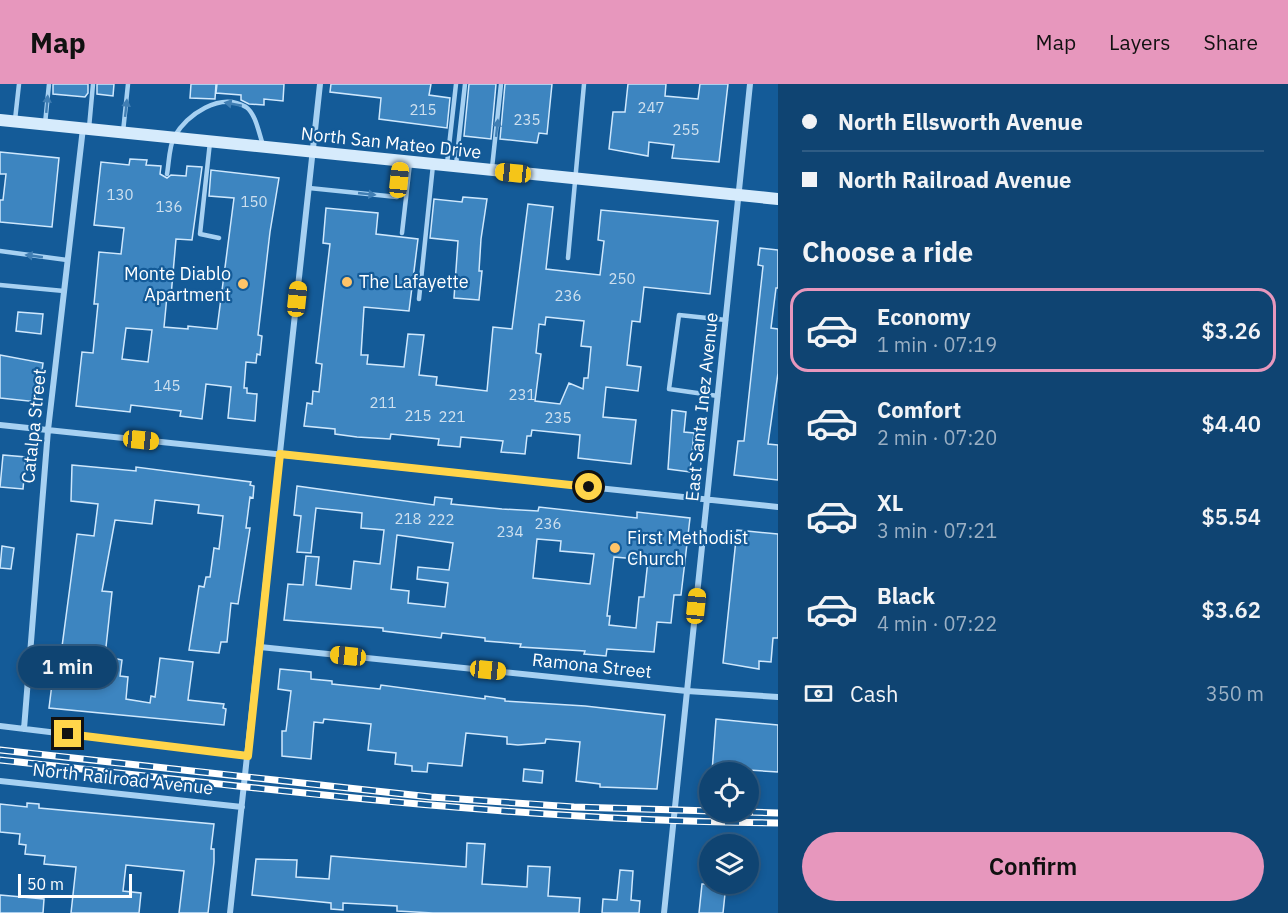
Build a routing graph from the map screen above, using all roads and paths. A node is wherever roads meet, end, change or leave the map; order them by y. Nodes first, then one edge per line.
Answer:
1 (19, 84) edge
2 (49, 84) edge
3 (93, 84) edge
4 (128, 84) edge
5 (320, 84) edge
6 (456, 84) edge
7 (465, 84) edge
8 (501, 84) edge
9 (584, 84) edge
10 (750, 84) edge
11 (0, 120) edge
12 (15, 122) junction
13 (45, 124) junction
14 (86, 128) junction
15 (123, 132) junction
16 (174, 138) junction
17 (210, 142) junction
18 (264, 148) junction
19 (313, 154) junction
20 (406, 163) junction
21 (433, 165) junction
22 (451, 167) junction
23 (492, 171) junction
24 (167, 174) dead end
25 (577, 179) junction
26 (309, 188) junction
27 (739, 195) junction
28 (778, 199) edge
29 (402, 232) dead end
30 (219, 238) dead end
31 (0, 251) edge
32 (568, 258) dead end
33 (67, 260) junction
34 (0, 285) edge
35 (64, 291) junction
36 (420, 299) dead end
37 (726, 320) junction
38 (718, 396) junction
39 (0, 425) edge
40 (48, 430) junction
41 (280, 454) junction
42 (707, 499) junction
43 (778, 507) edge
44 (260, 647) junction
45 (687, 691) junction
46 (778, 698) edge
47 (0, 726) edge
48 (24, 729) junction
49 (248, 756) junction
50 (0, 781) edge
51 (242, 807) junction
52 (230, 913) edge
53 (664, 913) edge

1 - 12 lane
13 -> 2 lane
3 - 14 lane
15 -> 4 lane
5 - 19 street
6 - 22 lane
7 - 22 lane
23 -> 8 lane
9 - 25 lane
10 - 27 street, East Santa Inez Avenue
11 - 12 main road, North San Mateo Drive
12 - 13 main road, North San Mateo Drive
13 - 14 main road, North San Mateo Drive
14 - 15 main road, North San Mateo Drive
14 - 33 street, Catalpa Street
15 - 16 main road, North San Mateo Drive
16 - 17 main road, North San Mateo Drive
18 -> 16 lane
16 - 24 lane
17 - 18 main road, North San Mateo Drive
17 - 30 lane
18 - 19 main road, North San Mateo Drive
19 - 20 main road, North San Mateo Drive
19 - 26 street
20 - 21 main road, North San Mateo Drive
26 -> 20 lane
20 - 29 lane
21 - 22 main road, North San Mateo Drive
21 - 36 lane
22 - 23 main road, North San Mateo Drive
23 - 25 main road, North San Mateo Drive
25 - 27 main road, North San Mateo Drive
25 - 32 lane
26 - 41 street
27 - 28 main road, North San Mateo Drive
27 - 37 street, East Santa Inez Avenue
33 -> 31 lane
33 - 35 street, Catalpa Street
34 - 35 lane
35 - 40 street, Catalpa Street
37 - 38 street, East Santa Inez Avenue
37 - 38 lane
38 - 42 street, East Santa Inez Avenue
39 - 40 street
40 - 41 street
40 - 48 street, Catalpa Street
41 - 42 street
41 - 44 street
42 - 43 street
42 - 45 street, East Santa Inez Avenue
44 - 45 street, Ramona Street
44 - 49 street
45 - 46 street, Ramona Street
45 - 53 street, East Santa Inez Avenue
47 - 48 street, North Railroad Avenue
48 - 49 street, North Railroad Avenue
49 - 51 street
50 - 51 street, North Railroad Avenue
51 - 52 street

